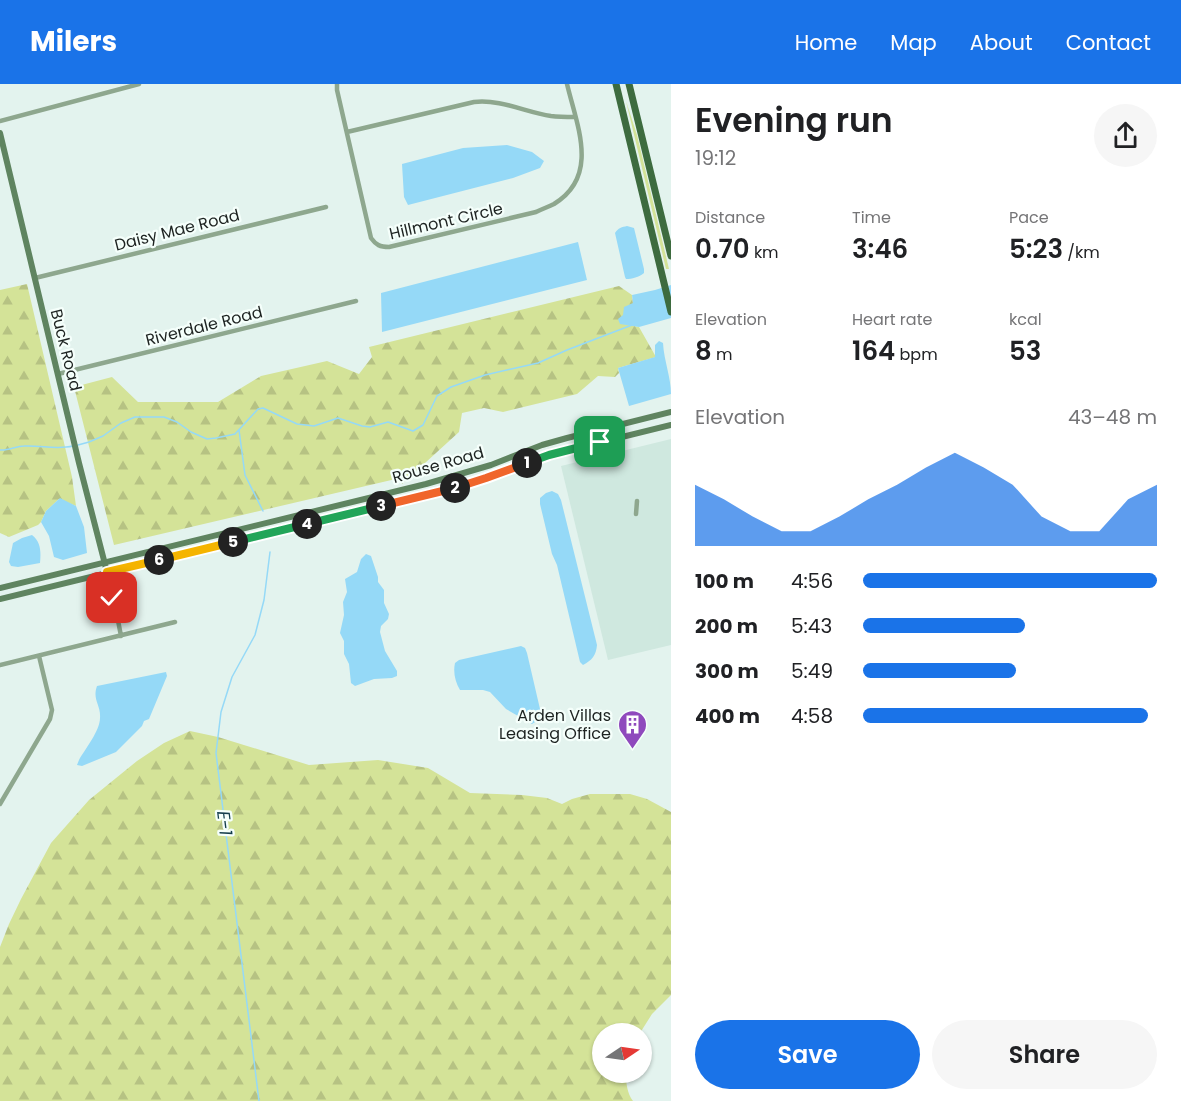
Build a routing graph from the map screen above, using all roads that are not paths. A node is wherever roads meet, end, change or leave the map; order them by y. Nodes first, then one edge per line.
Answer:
1 (139, 84) edge
2 (337, 84) edge
3 (567, 84) edge
4 (616, 84) edge
5 (629, 84) edge
6 (575, 117) junction
7 (0, 121) edge
8 (0, 132) edge
9 (346, 132) junction
10 (326, 207) dead end
11 (671, 256) edge
12 (35, 278) junction
13 (356, 300) dead end
14 (671, 312) edge
15 (58, 374) junction
16 (671, 412) edge
17 (671, 425) edge
18 (453, 477) junction
19 (455, 488) junction
20 (637, 501) dead end
21 (636, 514) dead end
22 (104, 562) junction
23 (107, 572) junction
24 (0, 588) edge
25 (0, 599) edge
26 (175, 622) dead end
27 (121, 636) junction
28 (39, 656) junction
29 (0, 665) edge
30 (0, 804) edge

1 - 7 street
2 - 9 street, Hillmont Circle
3 - 6 street, Hillmont Circle
4 - 14 main road
5 - 11 main road
6 - 9 street
6 - 9 street, Hillmont Circle
8 - 12 street, Buck Road
10 - 12 street, Daisy Mae Road
12 - 15 street, Buck Road
13 - 15 street, Riverdale Road
15 - 22 street, Buck Road
16 - 18 street, Rouse Road
17 - 19 street, Rouse Road
18 - 19 street
18 - 22 street, Rouse Road
19 - 23 street, Rouse Road
20 - 21 street
22 - 23 street, Buck Road
22 - 24 street, Rouse Road
23 - 25 street, Rouse Road
23 - 27 street, Buck Road
26 - 27 street
27 - 28 street
28 - 29 street
28 - 30 street

